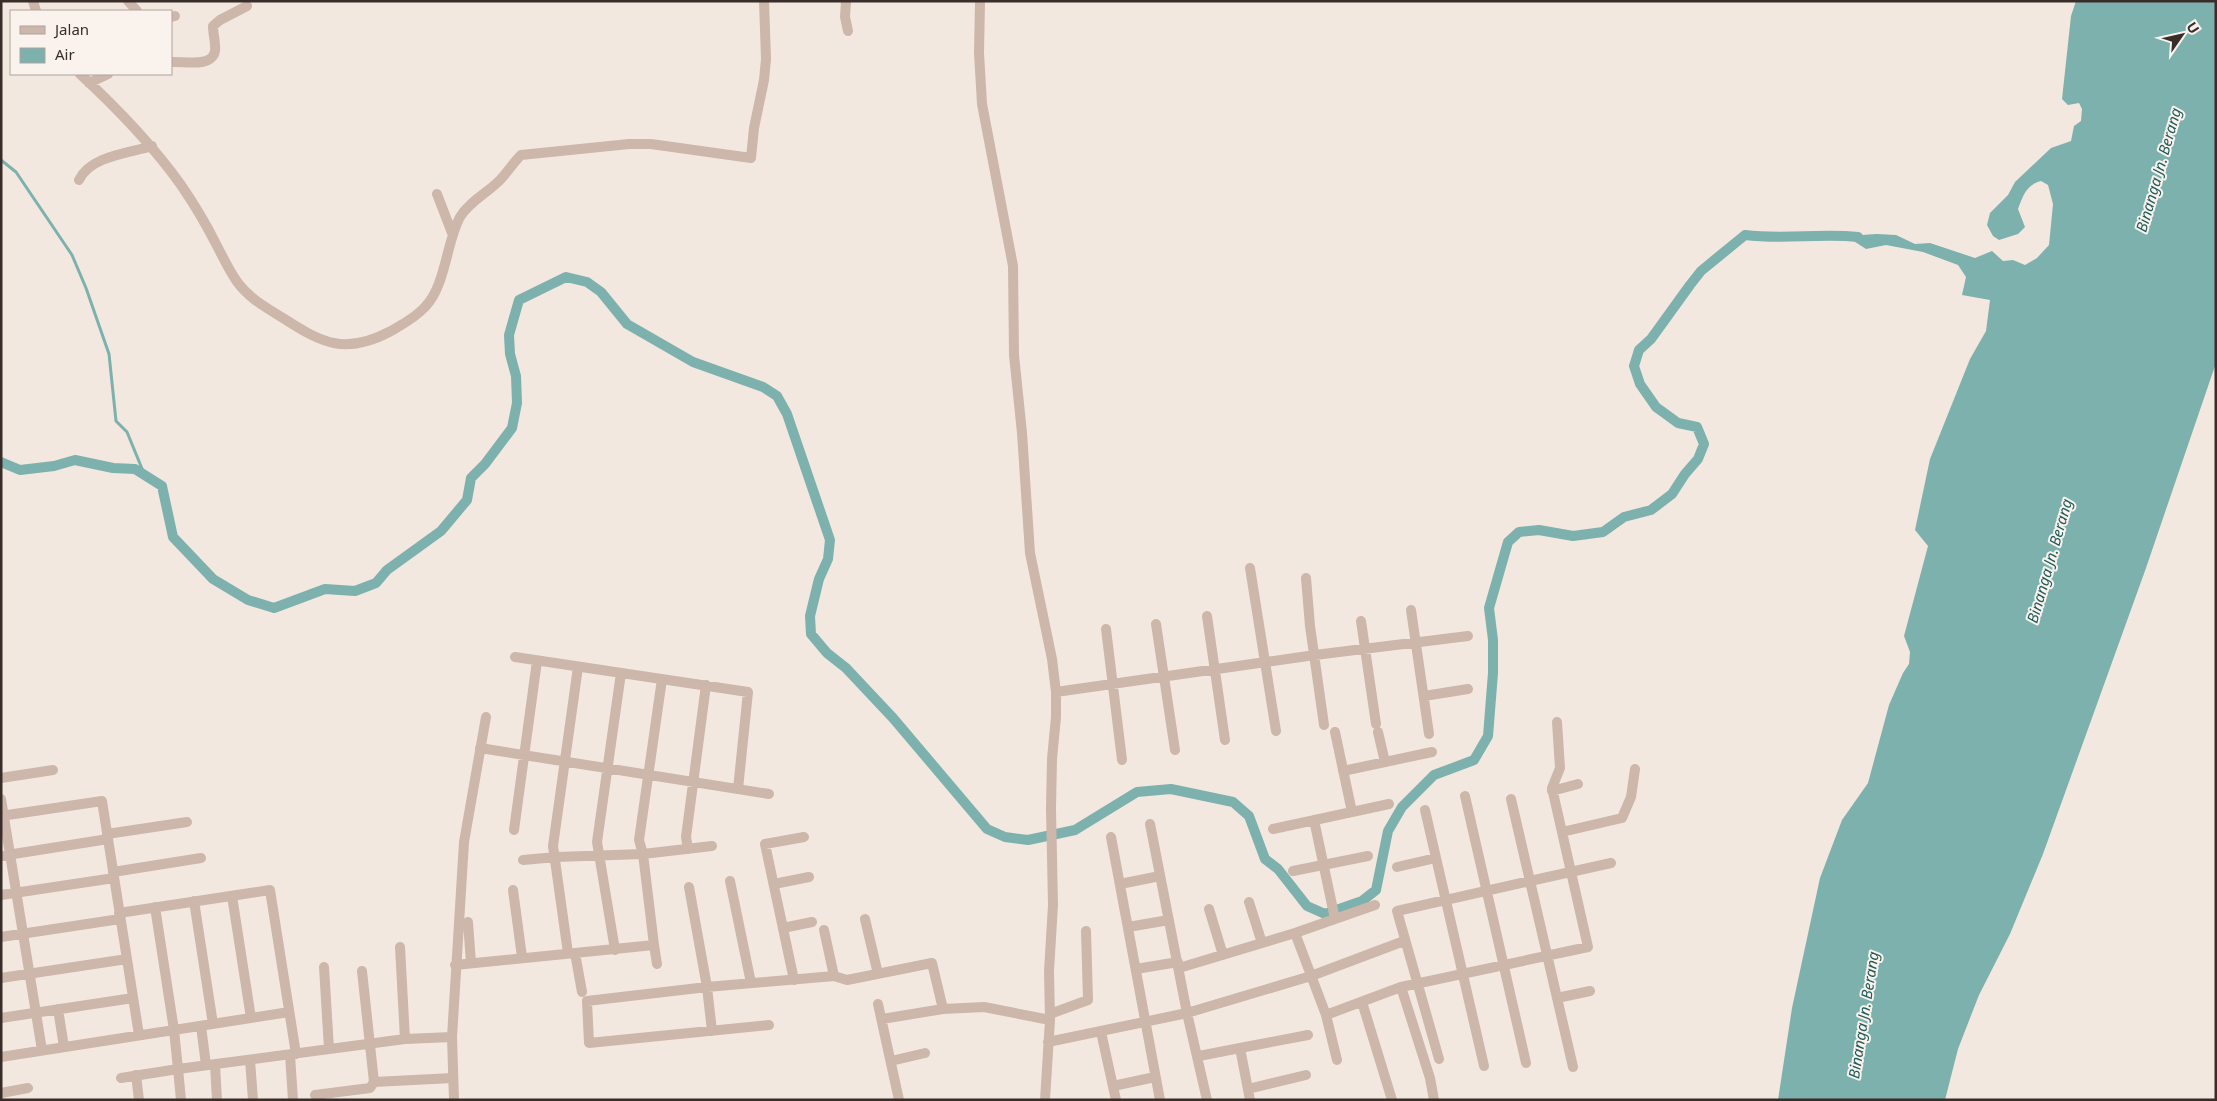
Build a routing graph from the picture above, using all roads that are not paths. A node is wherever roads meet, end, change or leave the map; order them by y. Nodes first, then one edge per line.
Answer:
1 (764, 1) edge
2 (846, 1) edge
3 (980, 1) edge
4 (247, 6) dead end
5 (848, 31) dead end
6 (172, 62) edge
7 (81, 75) edge
8 (106, 75) edge
9 (89, 83) junction
10 (152, 146) junction
11 (79, 180) dead end
12 (437, 194) dead end
13 (452, 233) junction
14 (1250, 568) dead end
15 (1306, 578) dead end
16 (1411, 610) dead end
17 (1207, 616) dead end
18 (1361, 621) dead end
19 (1156, 624) dead end
20 (1106, 629) dead end
21 (1468, 636) dead end
22 (1416, 643) junction
23 (1365, 649) junction
24 (1315, 655) junction
25 (515, 657) dead end
26 (537, 661) junction
27 (1266, 664) junction
28 (578, 667) junction
29 (1214, 671) junction
30 (621, 673) junction
31 (1164, 677) junction
32 (662, 679) junction
33 (706, 685) junction
34 (1113, 685) junction
35 (1468, 689) dead end
36 (1056, 692) junction
37 (1424, 696) junction
38 (486, 717) dead end
39 (1557, 722) dead end
40 (1324, 725) dead end
41 (1276, 731) dead end
42 (1335, 732) dead end
43 (1429, 734) dead end
44 (1224, 740) dead end
45 (480, 748) junction
46 (1174, 750) dead end
47 (1432, 752) dead end
48 (524, 755) junction
49 (1122, 760) dead end
50 (564, 761) junction
51 (1385, 762) junction
52 (608, 768) junction
53 (1635, 769) dead end
54 (53, 770) dead end
55 (1343, 771) junction
56 (648, 774) junction
57 (1, 778) edge
58 (693, 782) junction
59 (1578, 784) dead end
60 (738, 789) junction
61 (1552, 791) junction
62 (770, 794) dead end
63 (1464, 796) dead end
64 (1, 799) edge
65 (1511, 799) dead end
66 (1389, 804) dead end
67 (1425, 810) dead end
68 (1352, 812) junction
69 (3, 816) edge
70 (1314, 820) junction
71 (187, 822) dead end
72 (1150, 824) dead end
73 (1273, 829) dead end
74 (514, 830) dead end
75 (1562, 832) junction
76 (108, 837) junction
77 (804, 837) dead end
78 (1111, 837) dead end
79 (712, 846) dead end
80 (688, 849) junction
81 (643, 854) junction
82 (6, 855) edge
83 (1368, 856) dead end
84 (556, 857) junction
85 (601, 857) junction
86 (201, 858) dead end
87 (1436, 858) junction
88 (523, 860) dead end
89 (1612, 863) dead end
90 (1324, 865) junction
91 (1397, 867) dead end
92 (1293, 872) dead end
93 (1571, 872) junction
94 (113, 875) junction
95 (1160, 876) junction
96 (809, 877) dead end
97 (730, 881) dead end
98 (1530, 881) junction
99 (774, 884) junction
100 (1120, 884) junction
101 (689, 887) dead end
102 (513, 890) dead end
103 (1486, 891) junction
104 (16, 893) junction
105 (1, 895) edge
106 (232, 896) junction
107 (1446, 900) junction
108 (194, 901) junction
109 (1249, 902) dead end
110 (1376, 905) dead end
111 (155, 907) junction
112 (1209, 909) dead end
113 (1334, 913) junction
114 (120, 916) junction
115 (865, 919) dead end
116 (1169, 920) junction
117 (468, 922) dead end
118 (812, 922) dead end
119 (1128, 927) junction
120 (783, 928) junction
121 (824, 930) dead end
122 (1086, 931) dead end
123 (1295, 933) junction
124 (23, 934) junction
125 (1, 937) edge
126 (1399, 942) junction
127 (1262, 943) junction
128 (654, 945) junction
129 (400, 948) dead end
130 (615, 950) junction
131 (571, 953) junction
132 (1223, 955) junction
133 (1547, 956) junction
134 (522, 957) junction
135 (127, 959) junction
136 (471, 964) junction
137 (657, 964) dead end
138 (455, 965) junction
139 (1178, 965) junction
140 (1504, 965) junction
141 (324, 967) dead end
142 (1136, 969) junction
143 (362, 971) dead end
144 (29, 974) junction
145 (878, 974) junction
146 (1463, 974) junction
147 (834, 976) junction
148 (1311, 976) junction
149 (1, 978) edge
150 (794, 980) junction
151 (751, 983) junction
152 (1410, 986) junction
153 (707, 987) junction
154 (1590, 991) dead end
155 (582, 992) dead end
156 (133, 998) junction
157 (1557, 998) junction
158 (1362, 1002) junction
159 (878, 1004) dead end
160 (58, 1009) junction
161 (943, 1009) junction
162 (289, 1012) junction
163 (36, 1013) junction
164 (1187, 1013) junction
165 (1326, 1015) junction
166 (1050, 1017) junction
167 (1, 1018) edge
168 (251, 1018) junction
169 (882, 1019) junction
170 (1144, 1022) junction
171 (213, 1024) junction
172 (201, 1026) junction
173 (769, 1026) dead end
174 (174, 1030) junction
175 (712, 1031) junction
176 (1101, 1032) junction
177 (139, 1035) junction
178 (1308, 1035) dead end
179 (452, 1038) junction
180 (405, 1039) junction
181 (1048, 1042) junction
182 (368, 1044) junction
183 (64, 1047) junction
184 (1240, 1048) junction
185 (330, 1049) junction
186 (42, 1050) junction
187 (925, 1053) dead end
188 (293, 1054) junction
189 (1199, 1056) junction
190 (1, 1057) edge
191 (1439, 1059) dead end
192 (250, 1060) junction
193 (1337, 1060) dead end
194 (891, 1061) junction
195 (1526, 1063) dead end
196 (210, 1065) junction
197 (1484, 1066) dead end
198 (1573, 1068) dead end
199 (178, 1069) junction
200 (136, 1075) junction
201 (1306, 1075) dead end
202 (1155, 1077) junction
203 (121, 1078) dead end
204 (453, 1078) junction
205 (374, 1082) junction
206 (1112, 1086) junction
207 (28, 1088) dead end
208 (1, 1093) edge
209 (1249, 1094) edge
210 (315, 1095) dead end
211 (139, 1100) edge
212 (181, 1100) edge
213 (217, 1100) edge
214 (253, 1100) edge
215 (293, 1100) edge
216 (454, 1100) edge
217 (899, 1100) edge
218 (1045, 1100) edge
219 (1116, 1100) edge
220 (1160, 1100) edge
221 (1207, 1100) edge
222 (1392, 1100) edge
223 (1434, 1100) edge

1 - 13 street
2 - 5 street
3 - 36 street
4 - 6 street
7 - 9 street
8 - 9 street
9 - 10 street
10 - 11 street
10 - 13 street
12 - 13 street
14 - 27 street
15 - 24 street
16 - 22 street
17 - 29 street
18 - 23 street
19 - 31 street
20 - 34 street
21 - 22 street
22 - 23 street
22 - 37 street
23 - 24 street
23 - 51 street
24 - 27 street
24 - 40 street
25 - 26 street
26 - 28 street
26 - 48 street
27 - 29 street
27 - 41 street
28 - 30 street
28 - 50 street
29 - 31 street
29 - 44 street
30 - 32 street
30 - 52 street
31 - 34 street
31 - 46 street
32 - 33 street
32 - 56 street
33 - 58 street
33 - 60 street
34 - 36 street
34 - 49 street
35 - 37 street
36 - 166 street
37 - 43 street
38 - 45 street
39 - 61 street
42 - 55 street
45 - 48 street
45 - 138 street
47 - 51 street
48 - 50 street
48 - 74 street
50 - 52 street
50 - 84 street
51 - 55 street
52 - 56 street
52 - 85 street
53 - 75 street
54 - 57 street
55 - 68 street
56 - 58 street
56 - 81 street
58 - 60 street
58 - 80 street
59 - 61 street
60 - 62 street
61 - 75 street
63 - 103 street
64 - 69 street
65 - 98 street
66 - 68 street
67 - 87 street
68 - 70 street
69 - 76 street
69 - 82 street
70 - 73 street
70 - 90 street
71 - 76 street
72 - 95 street
75 - 93 street
76 - 82 street
76 - 94 street
77 - 99 street
78 - 100 street
79 - 80 street
80 - 81 street
81 - 85 street
81 - 128 street
82 - 104 street
83 - 90 street
84 - 85 street
84 - 88 street
84 - 131 street
85 - 130 street
86 - 94 street
87 - 91 street
87 - 107 street
89 - 93 street
90 - 92 street
90 - 113 street
93 - 98 street
93 - 133 street
94 - 104 street
94 - 114 street
95 - 100 street
95 - 116 street
96 - 99 street
97 - 151 street
98 - 103 street
98 - 133 street
99 - 120 street
100 - 119 street
101 - 153 street
102 - 134 street
103 - 107 street
103 - 140 street
104 - 105 street
104 - 124 street
106 - 108 street
106 - 162 street
106 - 168 street
107 - 126 street
107 - 146 street
108 - 111 street
108 - 171 street
109 - 127 street
110 - 113 street
111 - 114 street
111 - 174 street
112 - 132 street
113 - 123 street
114 - 124 street
114 - 135 street
115 - 145 street
116 - 119 street
116 - 139 street
117 - 136 street
118 - 120 street
119 - 142 street
120 - 150 street
121 - 147 street
122 - 166 street
123 - 127 street
123 - 148 street
124 - 125 street
124 - 144 street
126 - 148 street
126 - 152 street
127 - 132 street
128 - 130 street
128 - 137 street
129 - 180 street
130 - 131 street
131 - 134 street
131 - 155 street
132 - 139 street
133 - 140 street
133 - 157 street
134 - 136 street
135 - 144 street
135 - 156 street
136 - 138 street
138 - 179 street
139 - 142 street
139 - 164 street
140 - 146 street
140 - 195 street
141 - 185 street
142 - 170 street
143 - 182 street
144 - 149 street
144 - 163 street
145 - 147 street
145 - 161 street
146 - 152 street
146 - 197 street
147 - 150 street
148 - 164 street
148 - 165 street
150 - 151 street
151 - 153 street
152 - 158 street
152 - 191 street
152 - 223 street
153 - 175 street
153 - 175 street
154 - 157 street
156 - 160 street
156 - 177 street
157 - 198 street
158 - 165 street
158 - 222 street
159 - 169 street
160 - 163 street
160 - 183 street
161 - 166 street
161 - 169 street
162 - 168 street
162 - 188 street
163 - 167 street
163 - 186 street
164 - 170 street
164 - 189 street
165 - 193 street
166 - 181 street
168 - 171 street
169 - 194 street
170 - 176 street
170 - 202 street
171 - 172 street
172 - 174 street
172 - 196 street
173 - 175 street
174 - 177 street
174 - 199 street
176 - 181 street
176 - 206 street
177 - 183 street
178 - 184 street
179 - 180 street
179 - 204 street
180 - 182 street
181 - 218 street
182 - 185 street
182 - 205 street
183 - 186 street
184 - 189 street
184 - 209 street
185 - 188 street
186 - 190 street
187 - 194 street
188 - 192 street
188 - 215 street
189 - 221 street
192 - 196 street
192 - 214 street
194 - 217 street
196 - 199 street
196 - 213 street
199 - 200 street
199 - 212 street
200 - 203 street
200 - 211 street
201 - 209 street
202 - 206 street
202 - 220 street
204 - 205 street
204 - 216 street
205 - 210 street
206 - 219 street
207 - 208 street

